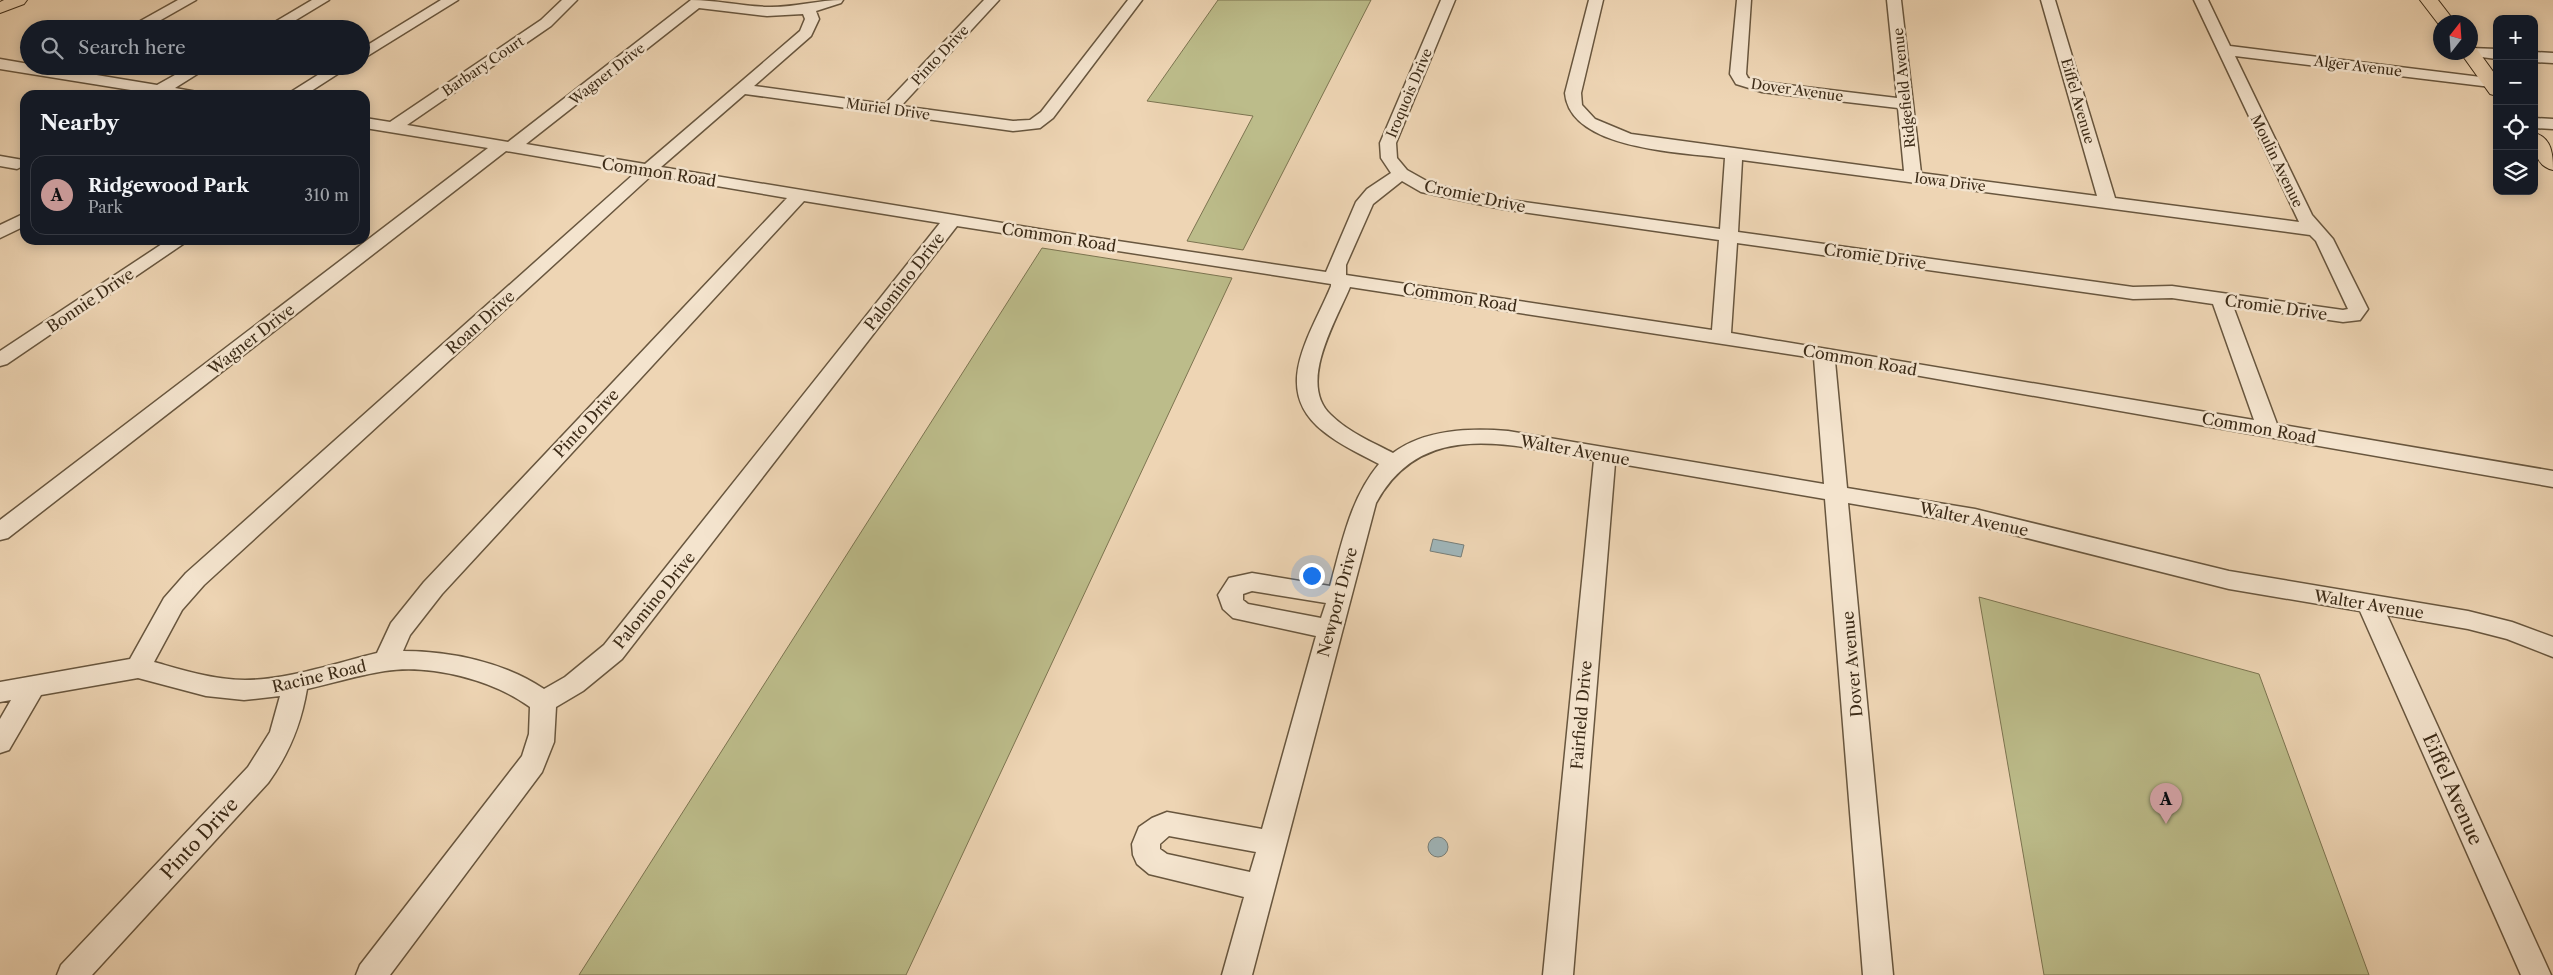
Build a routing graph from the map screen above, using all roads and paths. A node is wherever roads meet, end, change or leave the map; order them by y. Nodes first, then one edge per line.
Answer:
1 (18, 0) edge
2 (189, 0) edge
3 (322, 0) edge
4 (451, 0) edge
5 (570, 0) edge
6 (836, 0) edge
7 (992, 0) edge
8 (1135, 0) edge
9 (1448, 0) edge
10 (1596, 0) edge
11 (1744, 0) edge
12 (1894, 0) edge
13 (2048, 0) edge
14 (2201, 0) edge
15 (2429, 0) edge
16 (698, 2) edge
17 (0, 8) edge
18 (808, 10) junction
19 (2441, 15) edge
20 (150, 20) edge
21 (286, 20) edge
22 (370, 50) edge
23 (2224, 50) junction
24 (2478, 53) edge
25 (2493, 54) edge
26 (2538, 57) edge
27 (2553, 58) edge
28 (2476, 60) edge
29 (0, 64) edge
30 (20, 66) edge
31 (87, 75) edge
32 (186, 75) edge
33 (328, 75) edge
34 (2493, 85) edge
35 (2493, 86) edge
36 (161, 89) junction
37 (742, 89) junction
38 (166, 90) edge
39 (303, 90) edge
40 (1906, 104) junction
41 (889, 109) junction
42 (2538, 123) edge
43 (370, 124) edge
44 (2553, 124) edge
45 (392, 128) junction
46 (2538, 144) edge
47 (507, 146) junction
48 (1734, 154) junction
49 (0, 161) edge
50 (17, 164) dead end
51 (2553, 164) edge
52 (649, 170) junction
53 (1401, 174) junction
54 (1914, 177) junction
55 (800, 194) junction
56 (2107, 202) junction
57 (952, 220) junction
58 (20, 221) edge
59 (2316, 230) junction
60 (0, 233) edge
61 (1728, 235) junction
62 (172, 245) edge
63 (1339, 279) junction
64 (2221, 299) junction
65 (2353, 316) joint
66 (1721, 337) junction
67 (1824, 353) junction
68 (0, 360) edge
69 (2268, 430) junction
70 (1605, 455) junction
71 (1392, 462) junction
72 (2553, 479) edge
73 (1838, 494) junction
74 (0, 532) edge
75 (1338, 596) junction
76 (2369, 604) junction
77 (1330, 629) junction
78 (2553, 647) edge
79 (386, 661) junction
80 (138, 668) junction
81 (295, 683) junction
82 (32, 688) junction
83 (0, 692) edge
84 (543, 702) junction
85 (0, 742) edge
86 (1272, 843) junction
87 (1259, 888) junction
88 (72, 975) edge
89 (372, 975) edge
90 (1236, 975) edge
91 (1558, 975) edge
92 (1878, 975) edge
93 (2536, 975) edge

1 - 17 main road
2 - 20 street
3 - 21 street
4 - 22 street
5 - 45 street, Barbary Court
6 - 18 street
7 - 41 street, Pinto Drive
8 - 41 street, Muriel Drive
9 - 53 street, Iroquois Drive
10 - 48 street, Iowa Drive
11 - 40 street, Dover Avenue
12 - 40 street, Ridgefield Avenue
13 - 56 street, Eiffel Avenue
14 - 23 street, Moulin Avenue
15 - 19 main road
16 - 18 street
16 - 47 street, Wagner Drive
18 - 37 street, Roan Drive
23 - 35 street, Alger Avenue
23 - 59 street, Moulin Avenue
24 - 25 street
26 - 27 street
28 - 34 main road
29 - 30 street
31 - 36 street
32 - 36 street
33 - 39 street
36 - 38 street
37 - 41 street, Muriel Drive
37 - 52 street, Roan Drive
40 - 54 street, Ridgefield Avenue
42 - 44 street
43 - 45 street, Common Road
45 - 47 street, Common Road
46 - 51 main road
47 - 52 street, Common Road
47 - 74 street, Wagner Drive
48 - 54 street, Iowa Drive
48 - 61 street
49 - 50 street
52 - 55 street, Common Road
52 - 80 street, Roan Drive
53 - 61 street, Cromie Drive
53 - 63 street
54 - 56 street, Iowa Drive
55 - 57 street, Common Road
55 - 79 street, Pinto Drive
56 - 59 street, Iowa Drive
57 - 63 street, Common Road
57 - 84 street, Palomino Drive
58 - 60 street
59 - 65 street, Moulin Avenue
61 - 64 street, Cromie Drive
61 - 66 street
62 - 68 street, Bonnie Drive
63 - 66 street, Common Road
63 - 71 street
64 - 65 street, Cromie Drive
64 - 69 street
66 - 67 street, Common Road
67 - 69 street, Common Road
67 - 73 street, Dover Avenue
69 - 72 street, Common Road
70 - 71 street, Walter Avenue
70 - 73 street, Walter Avenue
70 - 91 street, Fairfield Drive
71 - 75 street, Newport Drive
73 - 76 street, Walter Avenue
73 - 92 street, Dover Avenue
75 - 77 street, Newport Drive
75 - 77 street
76 - 78 street, Walter Avenue
76 - 93 street, Eiffel Avenue
77 - 86 street, Newport Drive
79 - 81 street, Racine Road
79 - 84 street, Racine Road
80 - 81 street, Racine Road
80 - 82 street, Racine Road
81 - 88 street, Pinto Drive
82 - 83 street, Racine Road
82 - 85 street
84 - 89 street
86 - 87 street, Newport Drive
86 - 87 street
87 - 90 street, Newport Drive

